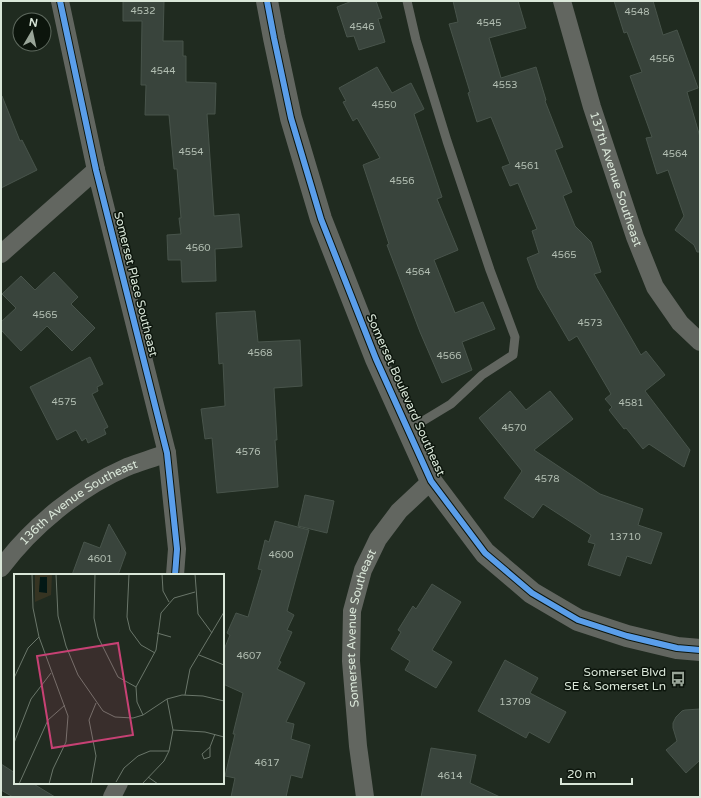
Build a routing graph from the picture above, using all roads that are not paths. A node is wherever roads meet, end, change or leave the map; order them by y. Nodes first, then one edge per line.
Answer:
1 (60, 1) edge
2 (267, 1) edge
3 (407, 1) edge
4 (562, 1) edge
5 (96, 170) junction
6 (1, 254) edge
7 (700, 342) edge
8 (408, 430) junction
9 (167, 453) junction
10 (431, 481) junction
11 (1, 568) edge
12 (175, 574) edge
13 (700, 650) edge
14 (118, 784) edge
15 (112, 797) edge
16 (365, 797) edge

1 - 5 street, Somerset Place Southeast
2 - 8 street, Somerset Boulevard Southeast
3 - 8 lane
4 - 7 street, 137th Avenue Southeast
5 - 6 street
5 - 9 street, Somerset Place Southeast
8 - 10 street, Somerset Boulevard Southeast
9 - 11 street, 136th Avenue Southeast
9 - 12 street, Somerset Place Southeast
10 - 13 street, Somerset Boulevard Southeast
10 - 16 street, Somerset Avenue Southeast
14 - 15 street

